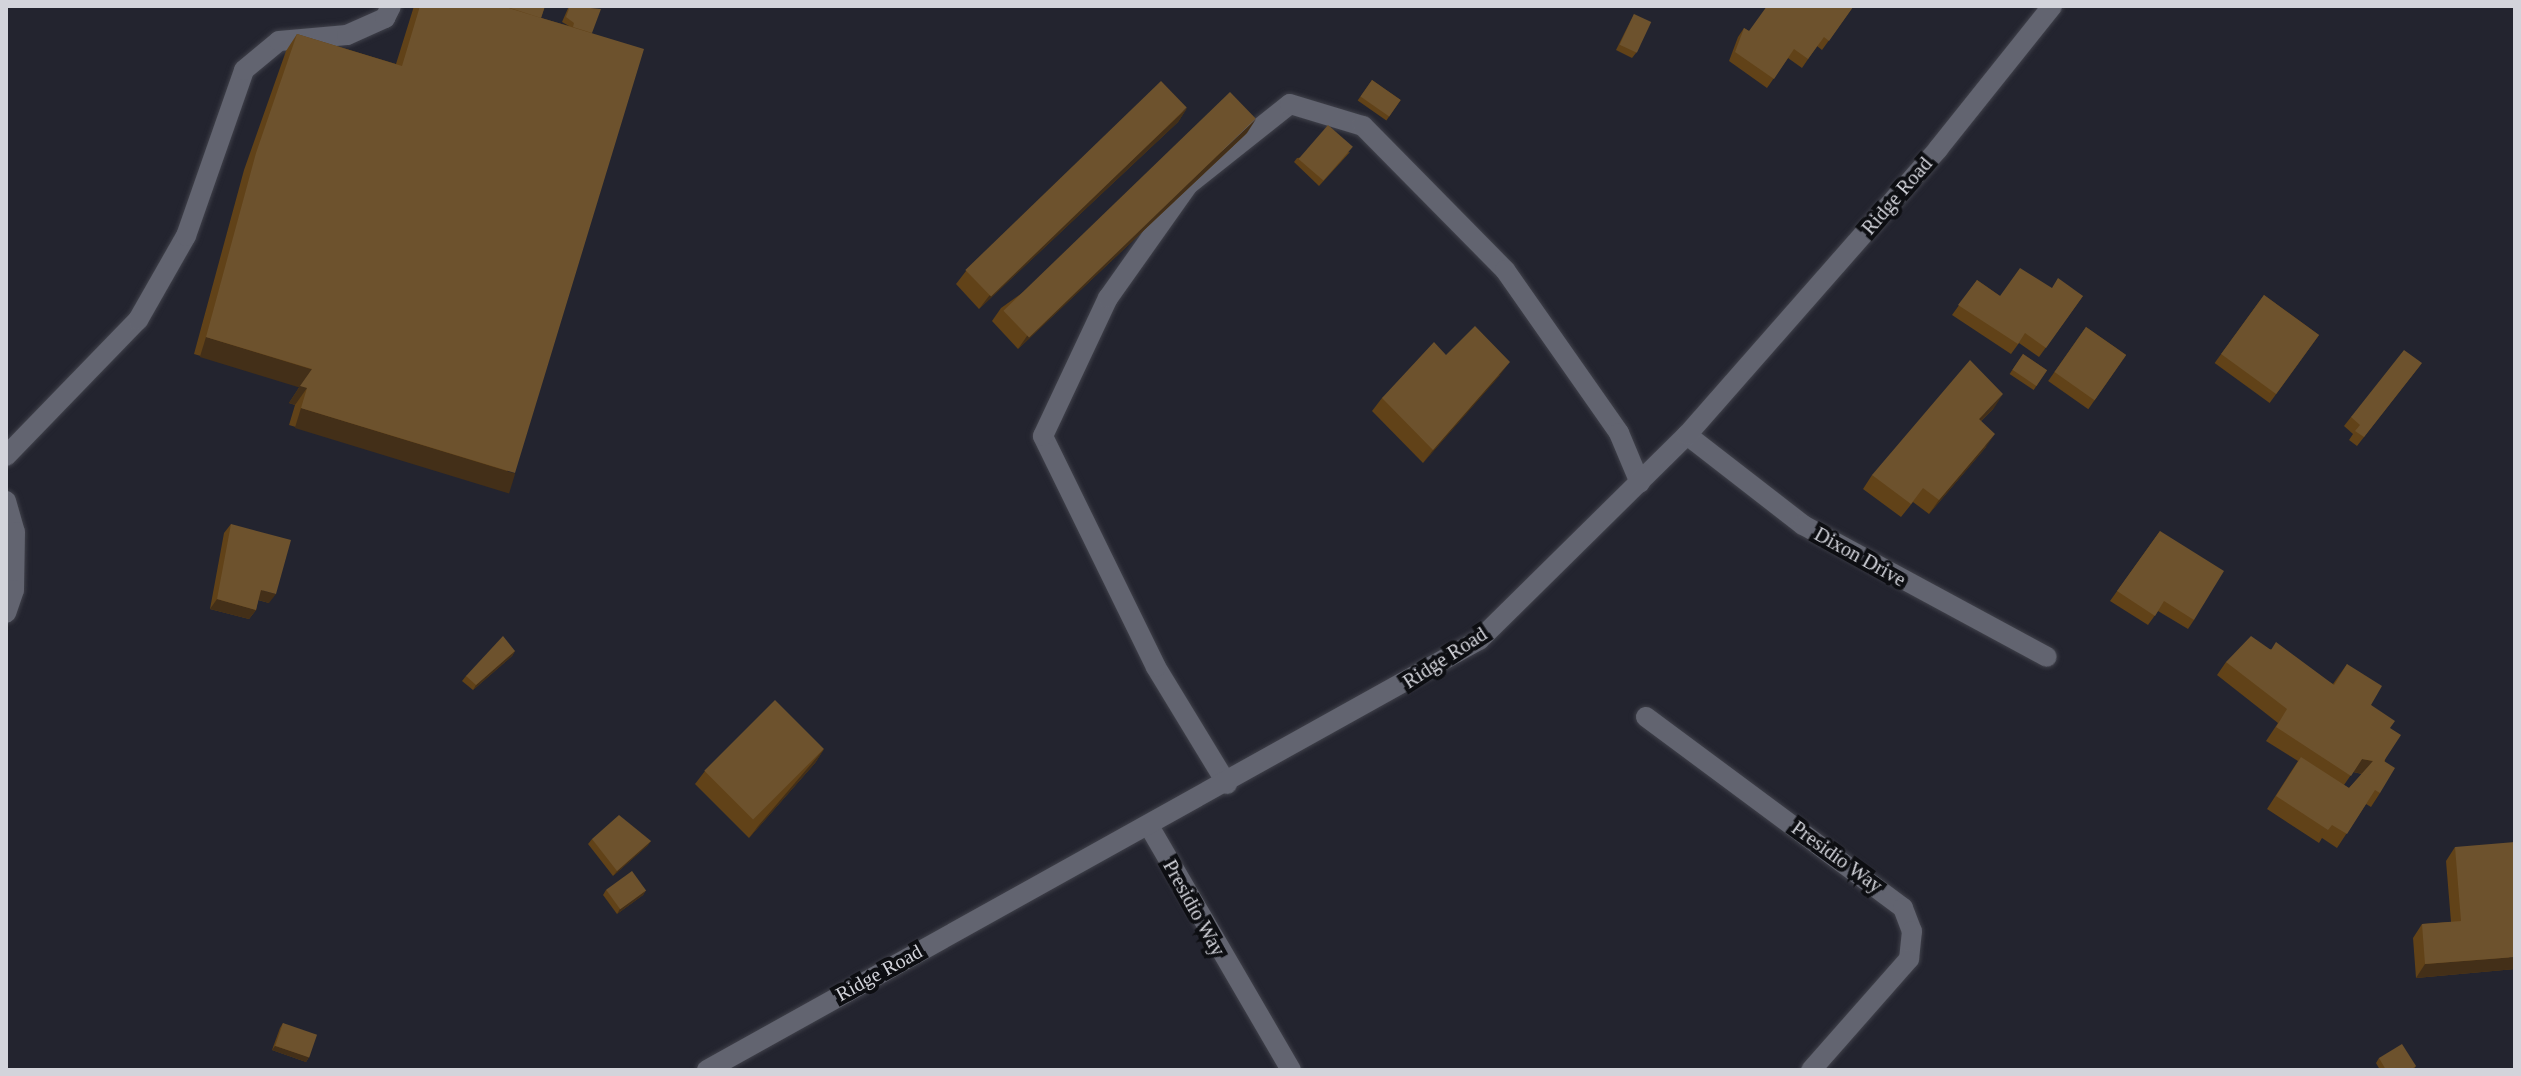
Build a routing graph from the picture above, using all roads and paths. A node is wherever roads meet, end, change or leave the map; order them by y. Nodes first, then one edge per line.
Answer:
1 (391, 6) edge
2 (2052, 6) edge
3 (1687, 435) junction
4 (6, 456) edge
5 (1640, 483) junction
6 (6, 501) edge
7 (6, 613) edge
8 (2047, 657) dead end
9 (1646, 717) dead end
10 (1227, 784) junction
11 (1149, 826) junction
12 (707, 1070) edge
13 (1291, 1070) edge
14 (1811, 1070) edge

1 - 4 street
2 - 3 street, Ridge Road
3 - 5 street, Ridge Road
3 - 8 street, Dixon Drive
5 - 10 street, Ridge Road
5 - 10 street
6 - 7 street
9 - 14 street, Presidio Way
10 - 11 street, Ridge Road
11 - 12 street, Ridge Road
11 - 13 street, Presidio Way

